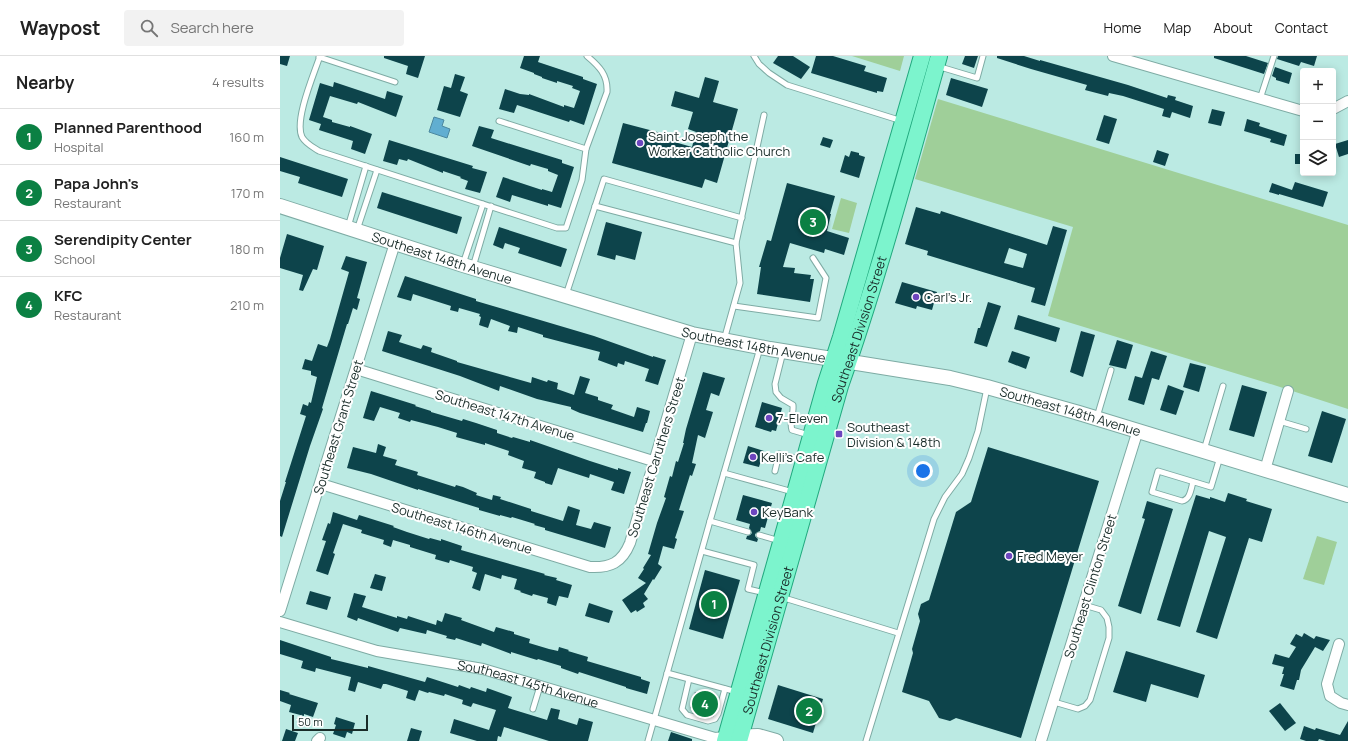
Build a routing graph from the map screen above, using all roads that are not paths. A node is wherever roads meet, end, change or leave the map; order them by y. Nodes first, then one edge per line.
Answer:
1 (587, 56) edge
2 (754, 56) edge
3 (922, 56) edge
4 (983, 56) edge
5 (1114, 56) edge
6 (1274, 56) edge
7 (320, 57) edge
8 (938, 61) edge
9 (395, 82) dead end
10 (1260, 99) junction
11 (1348, 101) edge
12 (1336, 107) edge
13 (1300, 110) edge
14 (764, 115) dead end
15 (499, 121) dead end
16 (904, 121) junction
17 (586, 149) junction
18 (366, 166) junction
19 (377, 170) junction
20 (483, 204) junction
21 (280, 206) edge
22 (491, 206) junction
23 (595, 206) junction
24 (742, 218) junction
25 (352, 229) junction
26 (395, 243) junction
27 (736, 243) junction
28 (813, 258) dead end
29 (468, 266) junction
30 (566, 296) junction
31 (734, 306) junction
32 (692, 334) junction
33 (724, 341) junction
34 (760, 348) junction
35 (783, 351) junction
36 (841, 361) junction
37 (356, 369) junction
38 (1112, 370) dead end
39 (1223, 386) dead end
40 (987, 387) junction
41 (1288, 391) dead end
42 (1097, 418) junction
43 (1279, 421) junction
44 (1306, 429) dead end
45 (1138, 430) junction
46 (811, 436) junction
47 (1204, 451) junction
48 (1220, 456) junction
49 (653, 461) junction
50 (804, 461) junction
51 (1265, 470) junction
52 (775, 471) dead end
53 (724, 473) junction
54 (1193, 482) junction
55 (320, 484) junction
56 (795, 493) junction
57 (1348, 495) edge
58 (710, 521) junction
59 (748, 532) dead end
60 (759, 535) dead end
61 (781, 541) junction
62 (702, 551) junction
63 (604, 568) joint
64 (773, 595) junction
65 (1084, 605) junction
66 (280, 611) edge
67 (280, 622) edge
68 (898, 633) junction
69 (1339, 644) dead end
70 (667, 673) junction
71 (689, 679) junction
72 (540, 686) junction
73 (732, 690) junction
74 (1054, 702) junction
75 (1348, 705) edge
76 (533, 709) dead end
77 (654, 720) junction
78 (704, 738) edge
79 (732, 739) edge
80 (648, 741) edge
81 (774, 741) edge
82 (866, 741) edge
83 (1041, 741) edge

1 - 17 lane
2 - 16 lane
3 - 16 main road, Southeast Division Street
4 - 8 lane
5 - 10 street
6 - 10 lane
7 - 9 lane
7 - 18 lane
8 - 36 main road, Southeast Division Street
10 - 13 street
11 - 12 street
14 - 24 lane
15 - 17 lane
16 - 36 main road, Southeast Division Street
17 - 22 lane
18 - 19 lane
18 - 25 lane
19 - 20 lane
19 - 25 lane
20 - 22 lane
20 - 29 lane
21 - 25 main road, Southeast 148th Avenue
22 - 29 lane
23 - 24 lane
23 - 27 lane
23 - 30 lane
24 - 27 lane
25 - 26 main road, Southeast 148th Avenue
26 - 29 main road, Southeast 148th Avenue
26 - 37 street, Southeast Grant Street
27 - 31 lane
28 - 31 lane
29 - 30 main road, Southeast 148th Avenue
30 - 32 main road, Southeast 148th Avenue
31 - 33 lane
32 - 33 main road, Southeast 148th Avenue
32 - 49 street, Southeast Caruthers Street
33 - 34 main road, Southeast 148th Avenue
34 - 35 main road, Southeast 148th Avenue
34 - 53 lane
35 - 36 main road, Southeast 148th Avenue
35 - 46 lane
36 - 40 main road, Southeast 148th Avenue
36 - 46 main road, Southeast Division Street
36 - 64 main road, Southeast Division Street
37 - 49 street, Southeast 147th Avenue
37 - 55 street, Southeast Grant Street
38 - 42 lane
39 - 47 lane
40 - 42 main road, Southeast 148th Avenue
40 - 68 lane
41 - 43 street
42 - 45 main road, Southeast 148th Avenue
43 - 44 lane
43 - 51 street
45 - 47 main road, Southeast 148th Avenue
45 - 65 street, Southeast Clinton Street
46 - 50 main road, Southeast Division Street
47 - 48 main road, Southeast 148th Avenue
48 - 51 main road, Southeast 148th Avenue
48 - 54 lane
49 - 63 street, Southeast Caruthers Street
50 - 52 lane
50 - 56 main road, Southeast Division Street
51 - 57 main road, Southeast 148th Avenue
53 - 56 lane
53 - 58 lane
54 - 54 lane
55 - 63 street, Southeast 146th Avenue
55 - 66 street, Southeast Grant Street
56 - 61 main road, Southeast Division Street
58 - 59 lane
58 - 62 lane
60 - 61 lane
61 - 64 main road, Southeast Division Street
62 - 64 lane
62 - 70 lane
64 - 68 lane
64 - 73 main road, Southeast Division Street
64 - 79 main road, Southeast Division Street
65 - 74 street, Southeast Clinton Street
65 - 74 lane
67 - 72 street, Southeast 145th Avenue
68 - 82 lane
69 - 75 street
70 - 71 lane
70 - 77 lane
71 - 73 lane
71 - 73 lane
72 - 76 lane
72 - 77 street, Southeast 145th Avenue
73 - 79 main road, Southeast Division Street
74 - 83 street, Southeast Clinton Street
77 - 78 street, Southeast 145th Avenue
77 - 80 lane
78 - 79 street, Southeast 145th Avenue
79 - 81 main road, Southeast 145th Avenue

